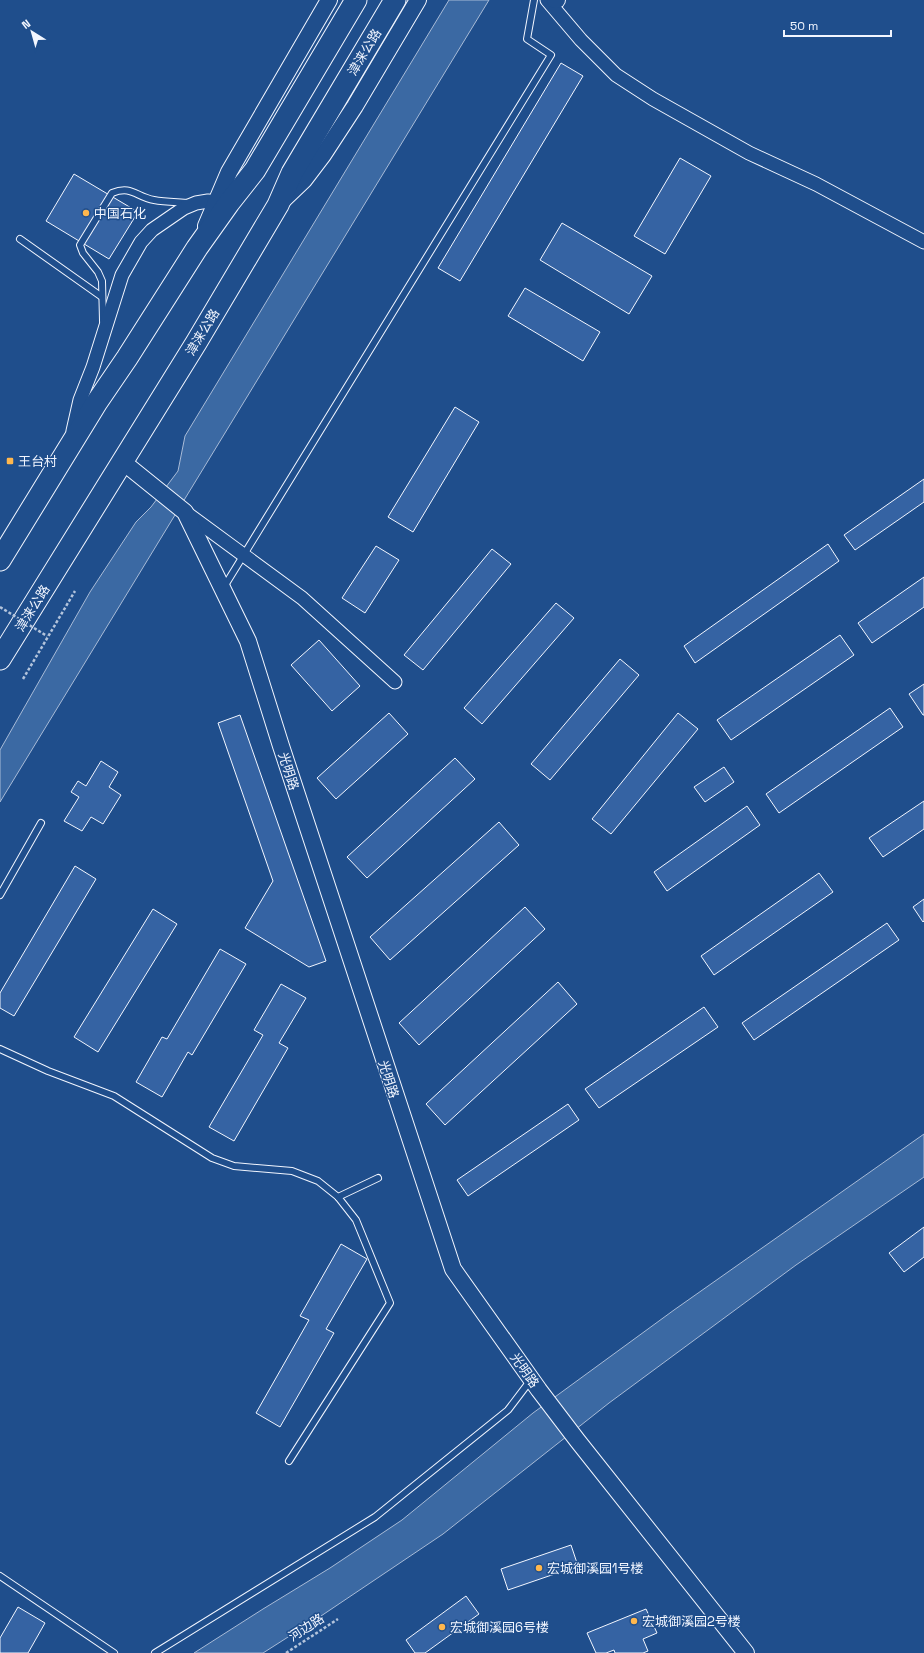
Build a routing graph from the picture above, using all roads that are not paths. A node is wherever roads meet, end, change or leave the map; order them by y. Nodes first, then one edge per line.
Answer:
1 (329, 0) edge
2 (356, 0) edge
3 (395, 0) edge
4 (418, 0) edge
5 (534, 0) edge
6 (547, 0) edge
7 (222, 202) junction
8 (196, 203) junction
9 (278, 205) junction
10 (20, 239) dead end
11 (924, 242) edge
12 (102, 297) junction
13 (103, 332) junction
14 (70, 447) junction
15 (123, 462) junction
16 (185, 512) junction
17 (243, 555) junction
18 (0, 560) edge
19 (222, 589) junction
20 (0, 659) edge
21 (395, 682) dead end
22 (40, 823) dead end
23 (0, 895) edge
24 (0, 1049) edge
25 (378, 1178) dead end
26 (338, 1197) junction
27 (535, 1385) junction
28 (289, 1461) dead end
29 (0, 1576) edge
30 (114, 1653) edge
31 (155, 1653) edge
32 (746, 1653) edge

1 - 7 street
2 - 7 highway
3 - 9 highway, 津涞公路
4 - 9 street
5 - 17 lane
6 - 11 street
7 - 8 street
7 - 14 highway
8 - 12 lane
8 - 13 street
9 - 15 highway, 津涞公路
10 - 12 lane
12 - 13 lane
13 - 14 street
14 - 18 highway
15 - 16 street, 光明路
15 - 20 highway, 津涞公路
16 - 17 street
16 - 19 street, 光明路
17 - 19 lane
17 - 21 street
19 - 27 street, 光明路
22 - 23 lane
24 - 26 lane
25 - 26 lane
26 - 28 lane
27 - 31 lane
27 - 32 street, 光明路
29 - 30 lane

